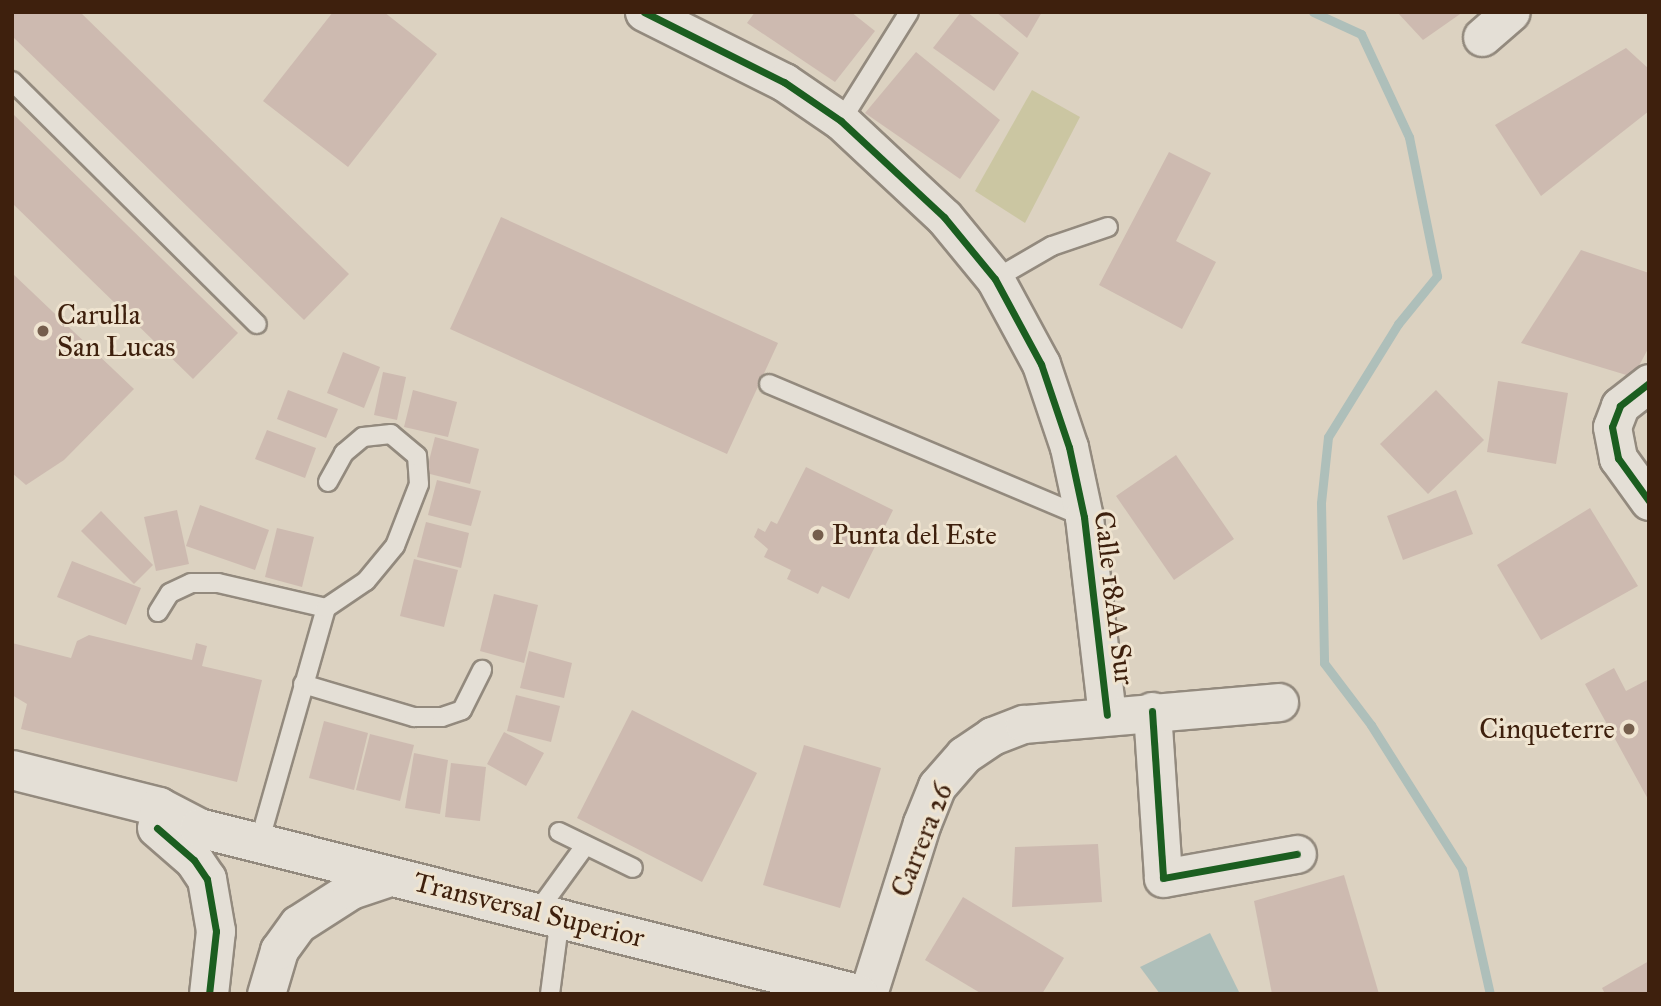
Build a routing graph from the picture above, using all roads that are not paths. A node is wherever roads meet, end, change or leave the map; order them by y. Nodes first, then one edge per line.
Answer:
1 (644, 12) edge
2 (909, 12) edge
3 (1511, 12) edge
4 (1482, 37) dead end
5 (12, 81) edge
6 (841, 121) junction
7 (1108, 228) dead end
8 (995, 279) junction
9 (257, 324) dead end
10 (1649, 383) edge
11 (769, 384) dead end
12 (328, 482) dead end
13 (1649, 501) edge
14 (1084, 517) junction
15 (326, 608) junction
16 (158, 612) dead end
17 (482, 670) dead end
18 (303, 684) junction
19 (1279, 702) dead end
20 (1152, 711) junction
21 (1107, 715) junction
22 (12, 770) edge
23 (12, 793) edge
24 (157, 828) junction
25 (199, 828) junction
26 (559, 832) dead end
27 (259, 843) junction
28 (585, 846) junction
29 (1297, 854) dead end
30 (633, 868) dead end
31 (390, 877) junction
32 (549, 914) junction
33 (209, 994) edge
34 (266, 994) edge
35 (550, 994) edge
36 (858, 994) edge
37 (868, 994) edge

1 - 6 street, Calle 18AA Sur
2 - 6 lane
3 - 4 street
5 - 9 lane
6 - 8 street, Calle 18AA Sur
7 - 8 lane
8 - 14 street, Calle 18AA Sur
10 - 13 street
11 - 14 lane
12 - 15 lane
14 - 21 street, Calle 18AA Sur
15 - 16 lane
15 - 18 lane
17 - 18 lane
18 - 27 lane
19 - 20 street, Carrera 26
20 - 21 street, Carrera 26
20 - 29 street
21 - 37 street, Carrera 26
22 - 25 main road, Transversal Superior
23 - 24 main road, Transversal Superior
24 - 25 main road, Transversal Superior
24 - 33 main road
25 - 27 main road, Transversal Superior
26 - 28 lane
27 - 31 main road, Transversal Superior
28 - 30 lane
28 - 32 lane
31 - 32 main road, Transversal Superior
31 - 34 street
32 - 35 lane
32 - 36 main road, Transversal Superior

